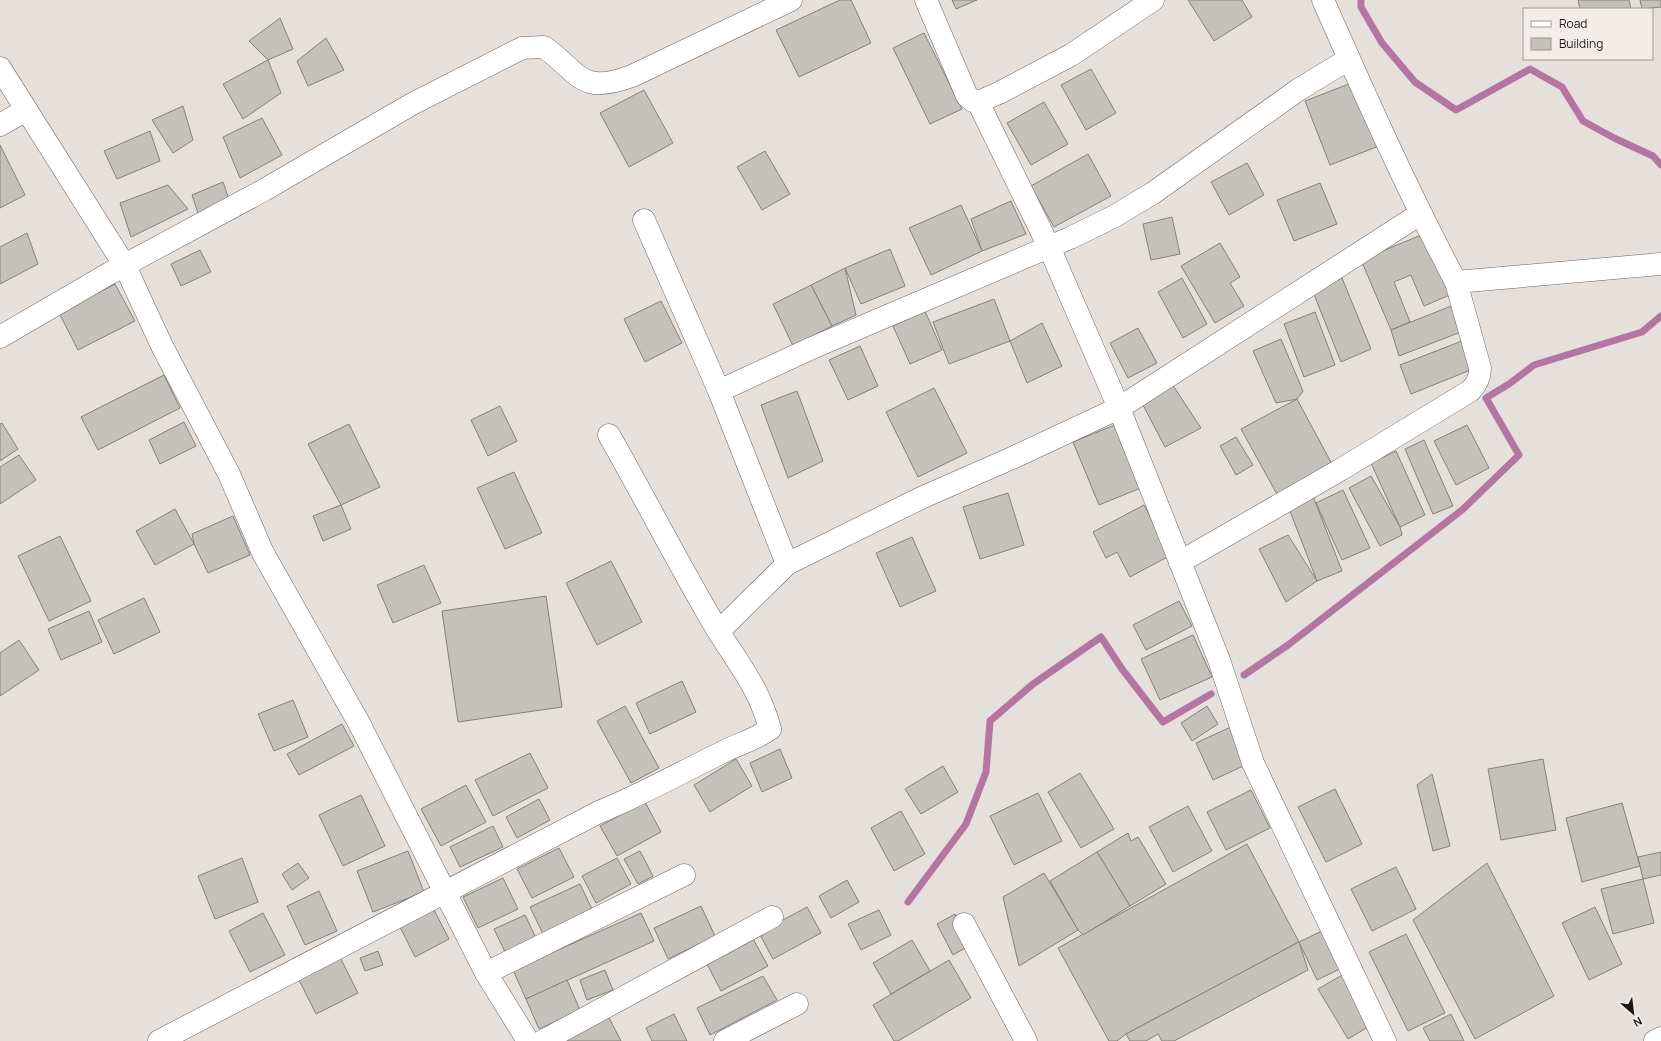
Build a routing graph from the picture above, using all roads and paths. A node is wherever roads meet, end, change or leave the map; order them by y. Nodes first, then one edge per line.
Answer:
1 (791, 0) edge
2 (926, 0) edge
3 (1153, 0) edge
4 (1323, 0) edge
5 (1349, 59) junction
6 (0, 68) edge
7 (978, 102) junction
8 (26, 110) junction
9 (0, 125) edge
10 (1420, 214) junction
11 (644, 220) dead end
12 (1049, 247) junction
13 (1661, 264) edge
14 (125, 266) junction
15 (1456, 282) junction
16 (0, 337) edge
17 (719, 391) junction
18 (1119, 408) junction
19 (609, 435) dead end
20 (1180, 562) junction
21 (787, 564) junction
22 (719, 631) junction
23 (684, 875) dead end
24 (446, 891) junction
25 (772, 917) dead end
26 (964, 924) dead end
27 (486, 972) junction
28 (797, 1004) dead end
29 (1661, 1038) edge
30 (158, 1041) edge
31 (528, 1041) edge
32 (543, 1041) edge
33 (725, 1041) edge
34 (1026, 1041) edge
35 (1384, 1041) edge
36 (1655, 1041) edge

1 - 14 street
2 - 7 street
3 - 7 street
4 - 5 street
5 - 10 street
5 - 12 street
6 - 8 street
7 - 12 street
8 - 9 street
8 - 14 street
10 - 15 street
10 - 18 street
11 - 17 street
12 - 17 street
12 - 18 street
13 - 15 street
14 - 16 street
14 - 24 street
15 - 20 street
17 - 21 street
18 - 20 street
18 - 21 street
19 - 22 street
20 - 35 street
21 - 22 street
22 - 24 street
23 - 27 street
24 - 27 street
24 - 30 street
25 - 32 street
26 - 34 street
27 - 31 street
28 - 33 street
29 - 36 street

